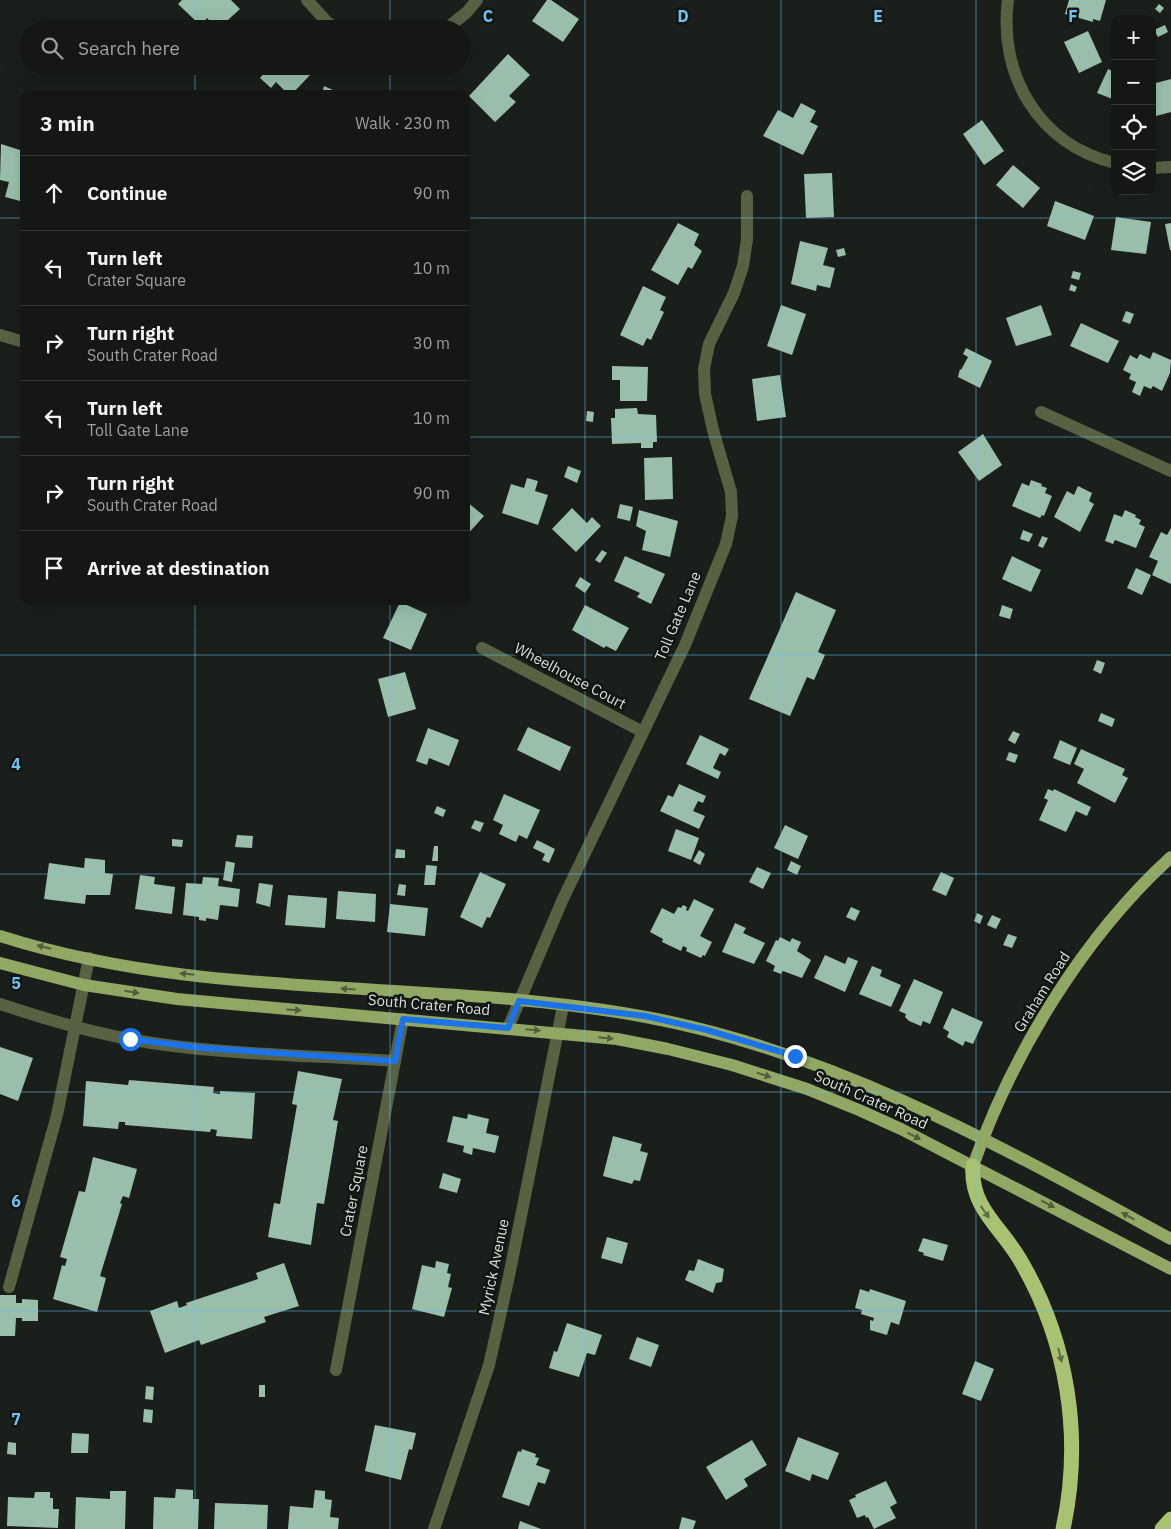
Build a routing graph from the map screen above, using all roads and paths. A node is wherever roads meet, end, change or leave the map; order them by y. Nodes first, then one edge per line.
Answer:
1 (307, 0) edge
2 (477, 0) edge
3 (1008, 0) edge
4 (325, 20) edge
5 (457, 20) edge
6 (1111, 162) edge
7 (1171, 167) edge
8 (1156, 168) edge
9 (747, 196) dead end
10 (0, 335) edge
11 (20, 341) edge
12 (1041, 412) dead end
13 (1171, 471) edge
14 (482, 648) dead end
15 (643, 732) junction
16 (1171, 857) edge
17 (0, 936) edge
18 (89, 958) junction
19 (0, 962) edge
20 (84, 985) junction
21 (519, 1001) junction
22 (0, 1004) edge
23 (563, 1006) junction
24 (403, 1019) junction
25 (74, 1027) junction
26 (508, 1028) junction
27 (558, 1033) junction
28 (395, 1061) junction
29 (982, 1140) junction
30 (973, 1166) junction
31 (1171, 1239) edge
32 (1171, 1269) edge
33 (9, 1287) dead end
34 (336, 1370) dead end
35 (1171, 1519) edge
36 (434, 1529) edge
37 (1063, 1529) edge
38 (1162, 1529) edge

1 - 4 street
2 - 5 street
3 - 6 street
7 - 8 street
9 - 15 street, Toll Gate Lane
10 - 11 street
12 - 13 street
14 - 15 street, Wheelhouse Court
15 - 21 street, Toll Gate Lane
16 - 29 main road, Graham Road
18 -> 17 main road, South Crater Road
18 - 20 street
21 -> 18 main road, South Crater Road
19 - 20 main road, South Crater Road
20 -> 24 main road, South Crater Road
20 - 25 street
21 - 23 main road, South Crater Road
21 - 26 street, Toll Gate Lane
22 - 25 street
23 - 27 street, Myrick Avenue
23 - 29 main road, South Crater Road
24 - 26 main road, South Crater Road
24 - 28 street, Crater Square
25 - 28 street
25 - 33 street
26 -> 27 main road, South Crater Road
27 -> 30 main road, South Crater Road
27 - 36 street, Myrick Avenue
28 - 34 street, Crater Square
29 - 30 main road, Graham Road
31 -> 29 main road, South Crater Road
30 -> 32 main road, South Crater Road
30 -> 37 highway
35 - 38 highway

